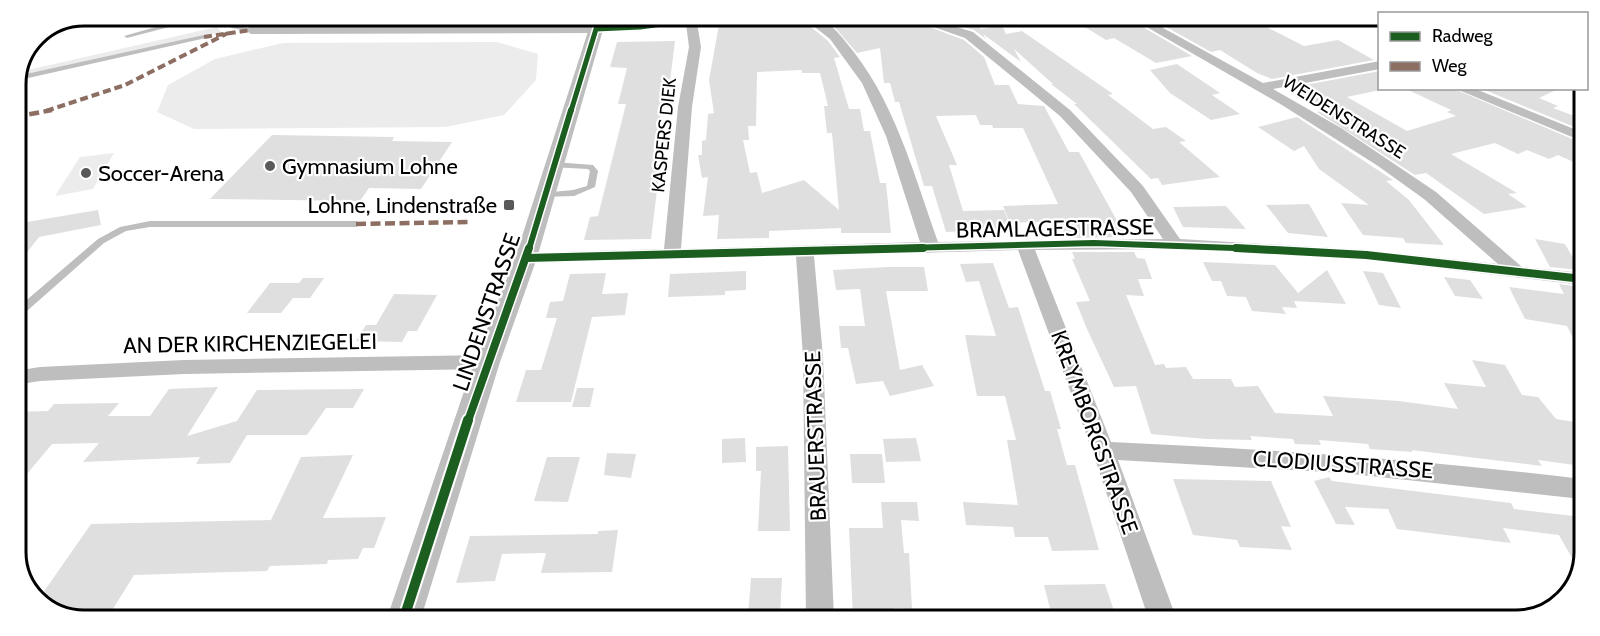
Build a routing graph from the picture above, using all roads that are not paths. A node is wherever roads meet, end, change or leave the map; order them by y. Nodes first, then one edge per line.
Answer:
1 (165, 26) edge
2 (232, 26) edge
3 (449, 26) edge
4 (597, 26) edge
5 (692, 26) edge
6 (820, 26) edge
7 (940, 26) edge
8 (1152, 26) edge
9 (251, 30) joint
10 (127, 36) dead end
11 (204, 37) dead end
12 (1378, 65) edge
13 (27, 76) edge
14 (1261, 87) junction
15 (1465, 90) edge
16 (1574, 134) edge
17 (554, 165) junction
18 (545, 195) junction
19 (356, 224) dead end
20 (1175, 244) junction
21 (1025, 246) junction
22 (931, 249) junction
23 (805, 252) junction
24 (672, 254) junction
25 (526, 258) junction
26 (1516, 271) junction
27 (1574, 278) edge
28 (26, 306) edge
29 (487, 362) junction
30 (26, 376) edge
31 (1103, 450) junction
32 (1574, 488) edge
33 (407, 610) edge
34 (820, 610) edge
35 (1159, 610) edge

1 - 10 lane
2 - 9 lane
3 - 9 street
4 - 17 street, LINDENSTRASSE
5 - 24 street, KASPERS DIEK
6 - 22 street
7 - 20 street
8 - 14 street, WEIDENSTRASSE
11 - 13 lane
12 - 14 street
14 - 26 street, WEIDENSTRASSE
15 - 16 street
17 - 18 street, LINDENSTRASSE
17 - 18 lane
18 - 25 street, LINDENSTRASSE
19 - 28 lane
20 - 21 street, BRAMLAGESTRASSE
20 - 26 street, BRAMLAGESTRASSE
21 - 22 street, BRAMLAGESTRASSE
21 - 31 street, KREYMBORGSTRASSE
22 - 23 street, BRAMLAGESTRASSE
23 - 24 street, BRAMLAGESTRASSE
23 - 34 street, BRAUERSTRASSE
24 - 25 street, BRAMLAGESTRASSE
25 - 29 street, LINDENSTRASSE
26 - 27 street, BRAMLAGESTRASSE
29 - 30 street, AN DER KIRCHENZIEGELEI
29 - 33 street, LINDENSTRASSE
31 - 32 street, CLODIUSSTRASSE
31 - 35 street, KREYMBORGSTRASSE

